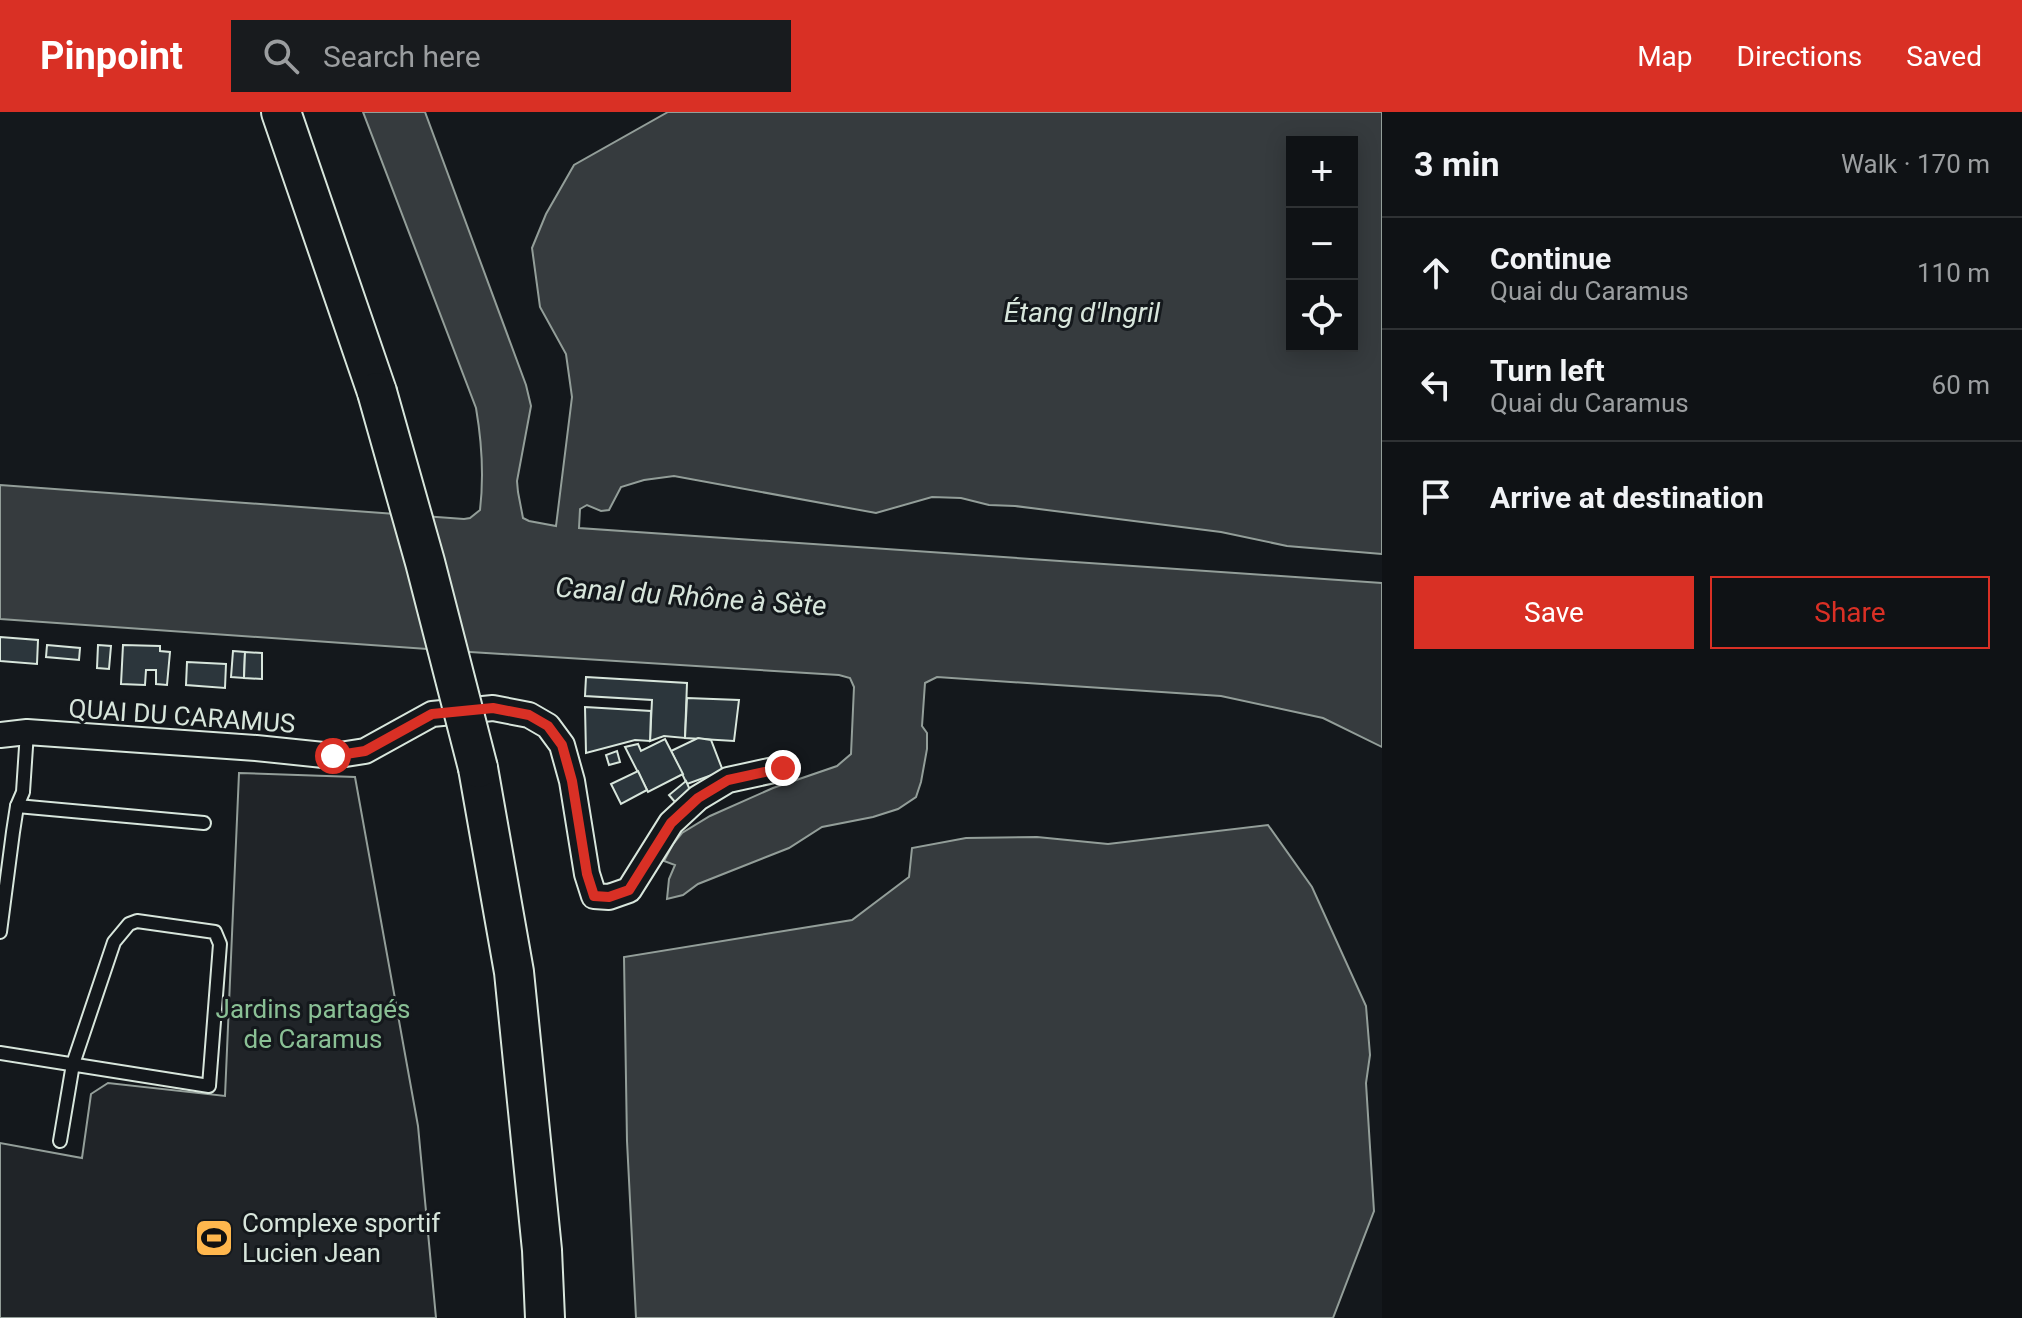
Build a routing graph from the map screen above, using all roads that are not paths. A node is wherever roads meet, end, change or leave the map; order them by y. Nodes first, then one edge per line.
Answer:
1 (281, 112) edge
2 (27, 732) junction
3 (0, 735) edge
4 (783, 768) dead end
5 (17, 806) junction
6 (204, 823) dead end
7 (0, 932) edge
8 (0, 1053) edge
9 (73, 1064) junction
10 (60, 1141) dead end
11 (545, 1318) edge

1 - 11 main road, bridge
2 - 3 street, QUAI DU CARAMUS
2 - 4 street, QUAI DU CARAMUS
2 - 5 lane
5 - 6 lane
5 - 7 lane
8 - 9 lane
9 - 9 lane
9 - 10 lane

